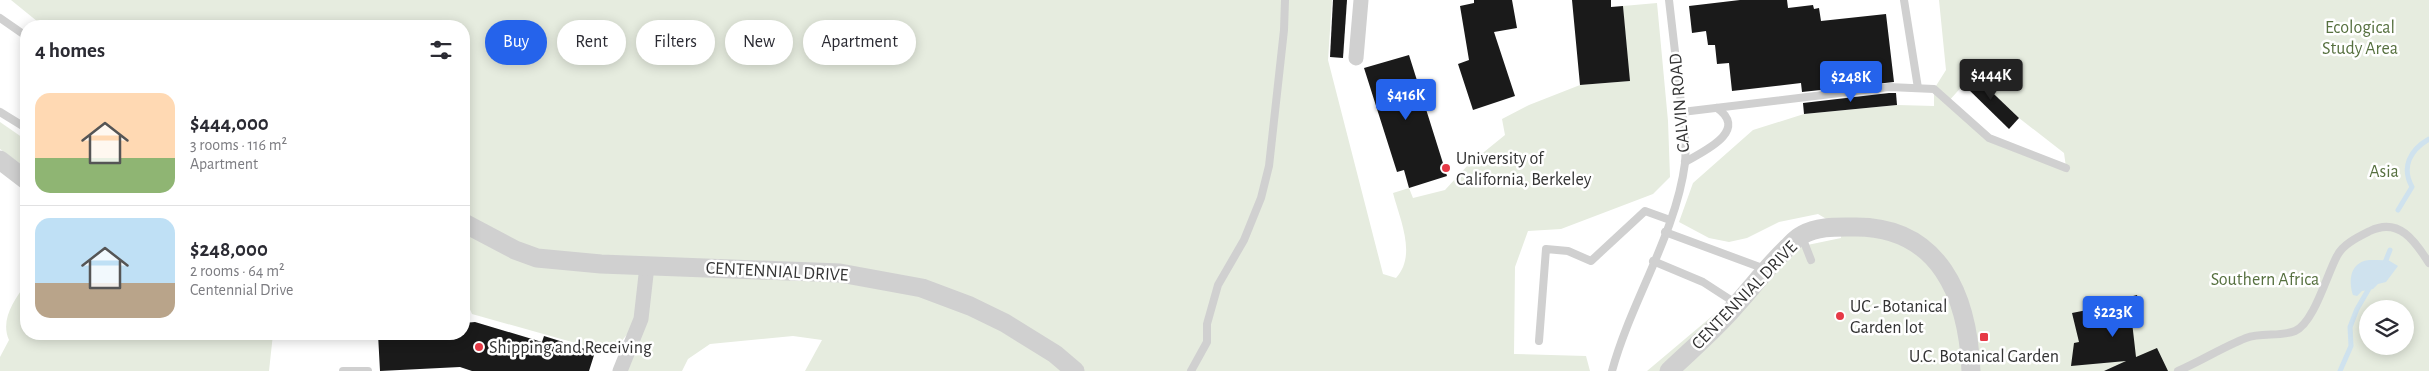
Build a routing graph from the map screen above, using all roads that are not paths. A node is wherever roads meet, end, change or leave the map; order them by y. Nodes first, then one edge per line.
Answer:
1 (1286, 0) edge
2 (1361, 0) edge
3 (1669, 0) edge
4 (1904, 0) edge
5 (0, 18) edge
6 (20, 32) edge
7 (1356, 58) dead end
8 (1918, 88) junction
9 (1717, 108) junction
10 (0, 112) edge
11 (1682, 112) junction
12 (20, 124) edge
13 (0, 160) edge
14 (1685, 162) junction
15 (2066, 168) dead end
16 (20, 175) edge
17 (1670, 220) junction
18 (470, 225) edge
19 (1665, 232) junction
20 (1801, 235) junction
21 (1811, 260) dead end
22 (1653, 261) junction
23 (2429, 263) edge
24 (647, 266) junction
25 (1765, 269) junction
26 (1737, 304) junction
27 (1539, 341) dead end
28 (343, 371) edge
29 (368, 371) edge
30 (620, 371) edge
31 (1075, 371) edge
32 (1191, 371) edge
33 (1612, 371) edge
34 (1669, 371) edge
35 (1971, 371) edge
36 (2178, 371) edge

1 - 32 lane
2 - 7 street
3 - 11 lane, CALVIN ROAD
4 - 8 lane
5 - 6 lane
8 - 9 lane
8 - 15 lane
9 - 11 lane
9 - 14 lane
10 - 12 lane
11 - 14 lane, CALVIN ROAD
13 - 16 street
14 - 17 lane, CALVIN ROAD
17 - 19 lane, CALVIN ROAD
17 - 27 lane
18 - 24 street, CENTENNIAL DRIVE
19 - 22 lane, CALVIN ROAD
19 - 25 lane
20 - 21 lane
20 - 25 street, CENTENNIAL DRIVE
20 - 35 street, CENTENNIAL DRIVE
22 - 26 lane
22 - 33 lane, CALVIN ROAD
23 - 36 lane
24 - 30 street
24 - 31 street, CENTENNIAL DRIVE
25 - 26 street, CENTENNIAL DRIVE
26 - 34 street, CENTENNIAL DRIVE
28 - 29 lane

